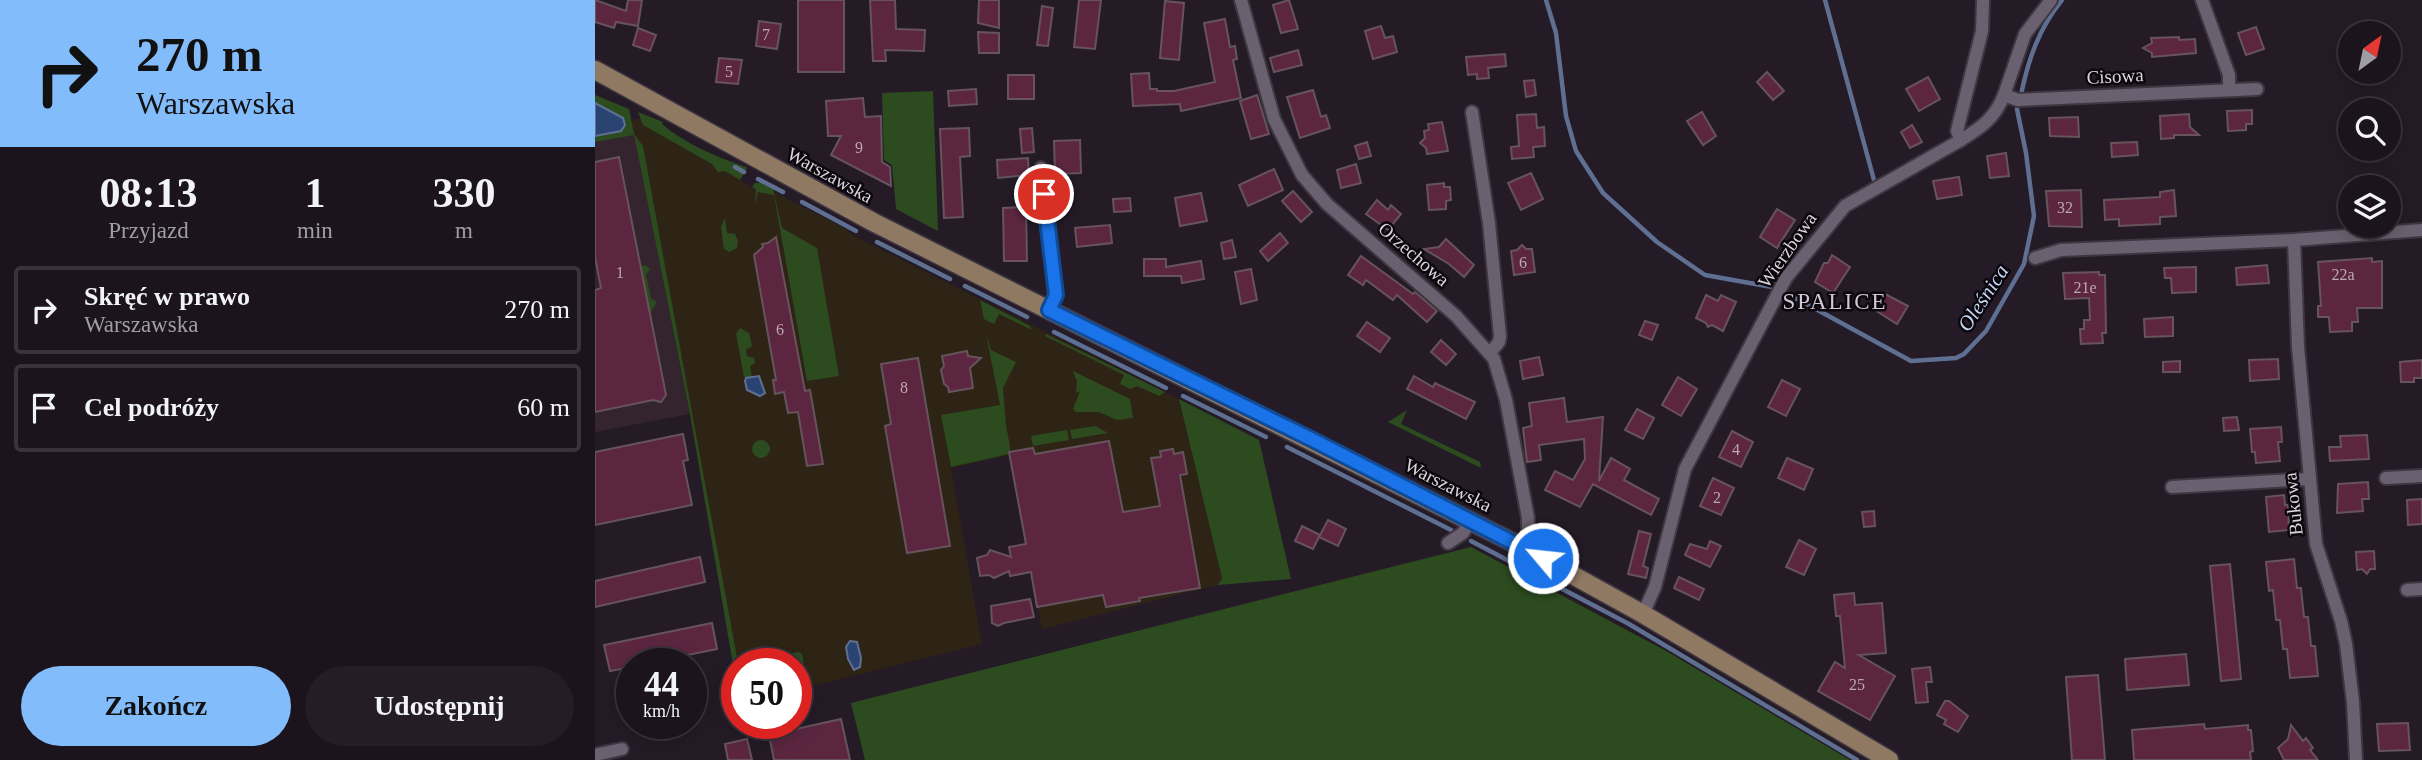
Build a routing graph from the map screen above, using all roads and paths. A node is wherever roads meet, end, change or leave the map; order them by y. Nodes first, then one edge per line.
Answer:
1 (1241, 0) edge
2 (1983, 0) edge
3 (2051, 0) edge
4 (2202, 0) edge
5 (595, 71) edge
6 (2257, 89) dead end
7 (2229, 90) junction
8 (2004, 95) junction
9 (1472, 112) dead end
10 (1961, 140) junction
11 (1041, 168) dead end
12 (2422, 230) edge
13 (2294, 240) junction
14 (2035, 258) dead end
15 (1049, 310) junction
16 (1490, 353) junction
17 (2422, 476) edge
18 (2386, 478) dead end
19 (2309, 479) junction
20 (2172, 487) dead end
21 (1471, 519) junction
22 (1448, 542) dead end
23 (1522, 547) junction
24 (2422, 589) edge
25 (2407, 590) dead end
26 (1643, 614) junction
27 (622, 749) dead end
28 (595, 755) edge
29 (1889, 760) edge
30 (2356, 760) edge

1 - 16 street, Orzechowa
2 - 10 street
3 - 8 street
4 - 7 street
5 - 15 main road, Warszawska
6 - 7 street, Cisowa
7 - 8 street, Cisowa
8 - 10 street
9 - 16 street
10 - 26 street, Wierzbowa
11 - 15 street
12 - 13 street
13 - 14 street
13 - 19 street, Bukowa
15 - 21 main road, Warszawska
16 - 23 street, Orzechowa
17 - 18 street
19 - 20 street
19 - 30 street, Bukowa
21 - 22 street
21 - 23 main road, Warszawska
23 - 26 main road, Warszawska
24 - 25 street
26 - 29 main road, Warszawska
27 - 28 street

